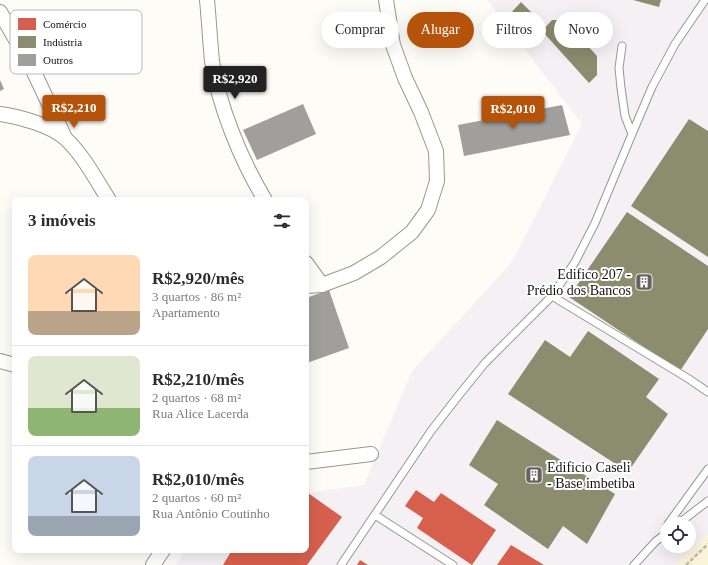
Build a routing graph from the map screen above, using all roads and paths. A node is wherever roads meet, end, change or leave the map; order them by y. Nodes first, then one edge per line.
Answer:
1 (207, 0) edge
2 (386, 0) edge
3 (705, 0) edge
4 (0, 12) edge
5 (10, 30) edge
6 (622, 46) dead end
7 (35, 74) edge
8 (0, 114) edge
9 (632, 134) junction
10 (65, 138) junction
11 (107, 197) edge
12 (264, 197) edge
13 (309, 267) edge
14 (322, 285) junction
15 (309, 286) edge
16 (552, 296) junction
17 (0, 361) edge
18 (12, 364) edge
19 (708, 392) edge
20 (371, 454) dead end
21 (309, 462) edge
22 (708, 469) edge
23 (708, 501) edge
24 (375, 515) junction
25 (674, 517) edge
26 (687, 517) edge
27 (660, 536) edge
28 (660, 538) edge
29 (656, 541) junction
30 (708, 544) edge
31 (161, 553) edge
32 (152, 565) edge
33 (341, 565) edge
34 (453, 565) edge
35 (634, 565) edge
36 (686, 565) edge

1 - 12 street
2 - 14 street
3 - 9 lane
4 - 5 street
6 - 9 lane
7 - 10 street
8 - 10 street
9 - 16 lane
10 - 11 street
13 - 14 street
14 - 15 street
16 - 19 lane
16 - 24 lane
17 - 18 street
20 - 21 street
22 - 25 lane
23 - 26 lane
24 - 33 lane
24 - 34 lane
27 - 29 lane
28 - 29 lane
29 - 35 lane
30 - 36 path
31 - 32 street

